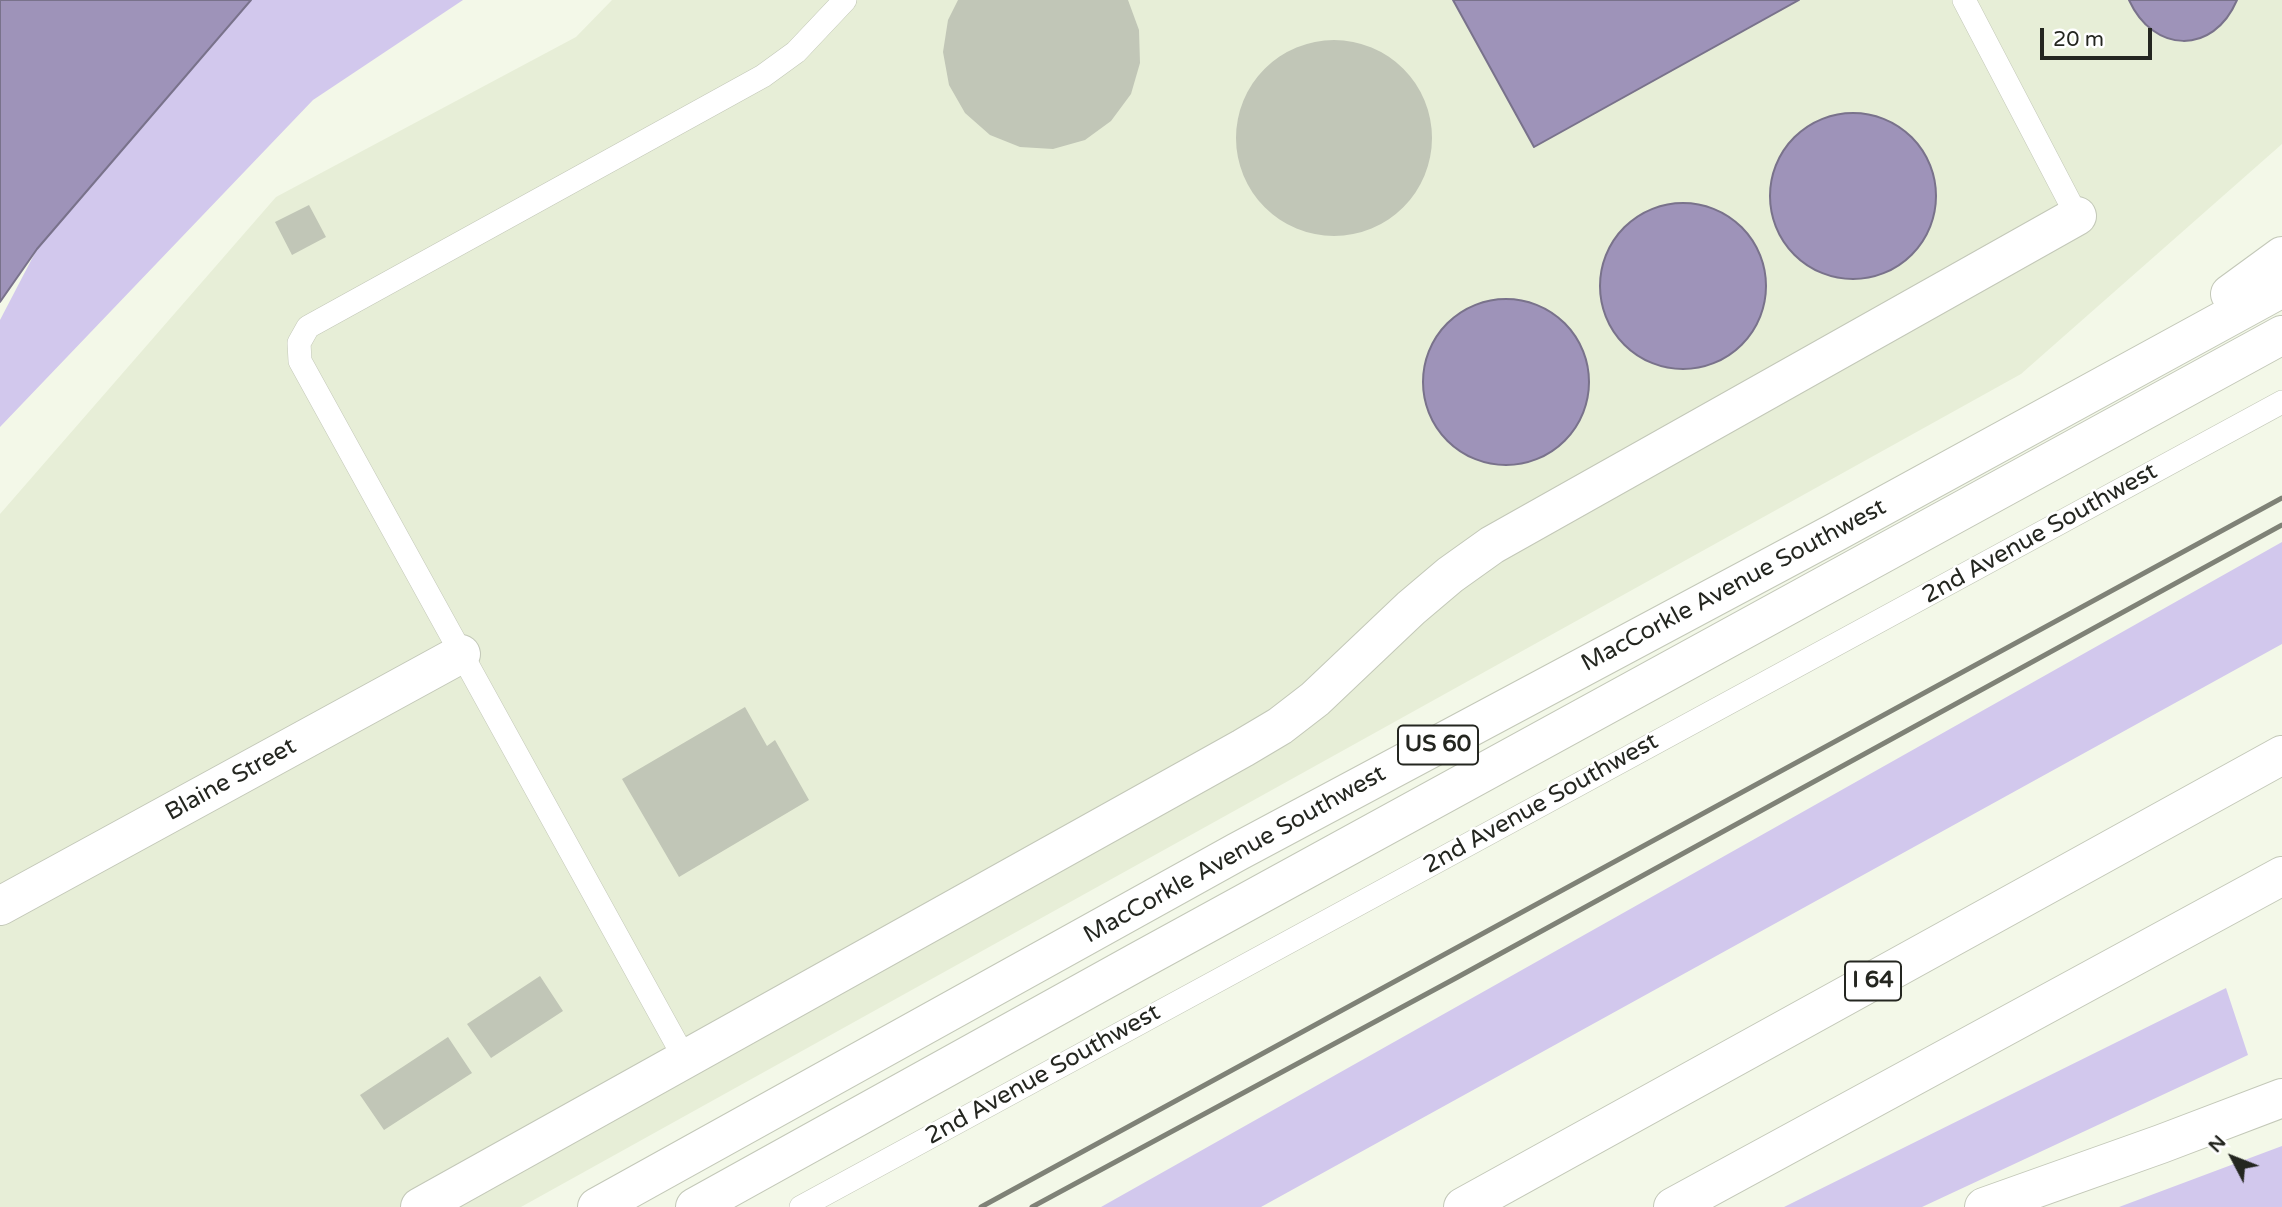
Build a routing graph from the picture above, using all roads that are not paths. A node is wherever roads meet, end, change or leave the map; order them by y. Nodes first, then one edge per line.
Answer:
1 (845, 0) edge
2 (1964, 0) edge
3 (2077, 216) joint
4 (2282, 256) edge
5 (2282, 288) edge
6 (2282, 335) edge
7 (2113, 380) junction
8 (2282, 402) edge
9 (461, 654) junction
10 (2282, 755) edge
11 (2282, 876) edge
12 (0, 906) edge
13 (685, 1059) junction
14 (2282, 1098) edge
15 (420, 1207) edge
16 (597, 1207) edge
17 (695, 1207) edge
18 (801, 1207) edge
19 (1463, 1207) edge
20 (1673, 1207) edge
21 (1984, 1207) edge

1 - 9 lane
2 - 3 lane
3 - 13 main road
4 - 7 main road
5 - 7 main road, MacCorkle Avenue Southwest / US 60
6 - 17 main road, MacCorkle Avenue Southwest / US 60
7 - 16 main road, MacCorkle Avenue Southwest / US 60
8 - 18 lane, 2nd Avenue Southwest
9 - 12 main road, Blaine Street
9 - 13 lane
10 - 19 main road, I 64
11 - 20 main road
13 - 15 main road
14 - 21 main road

